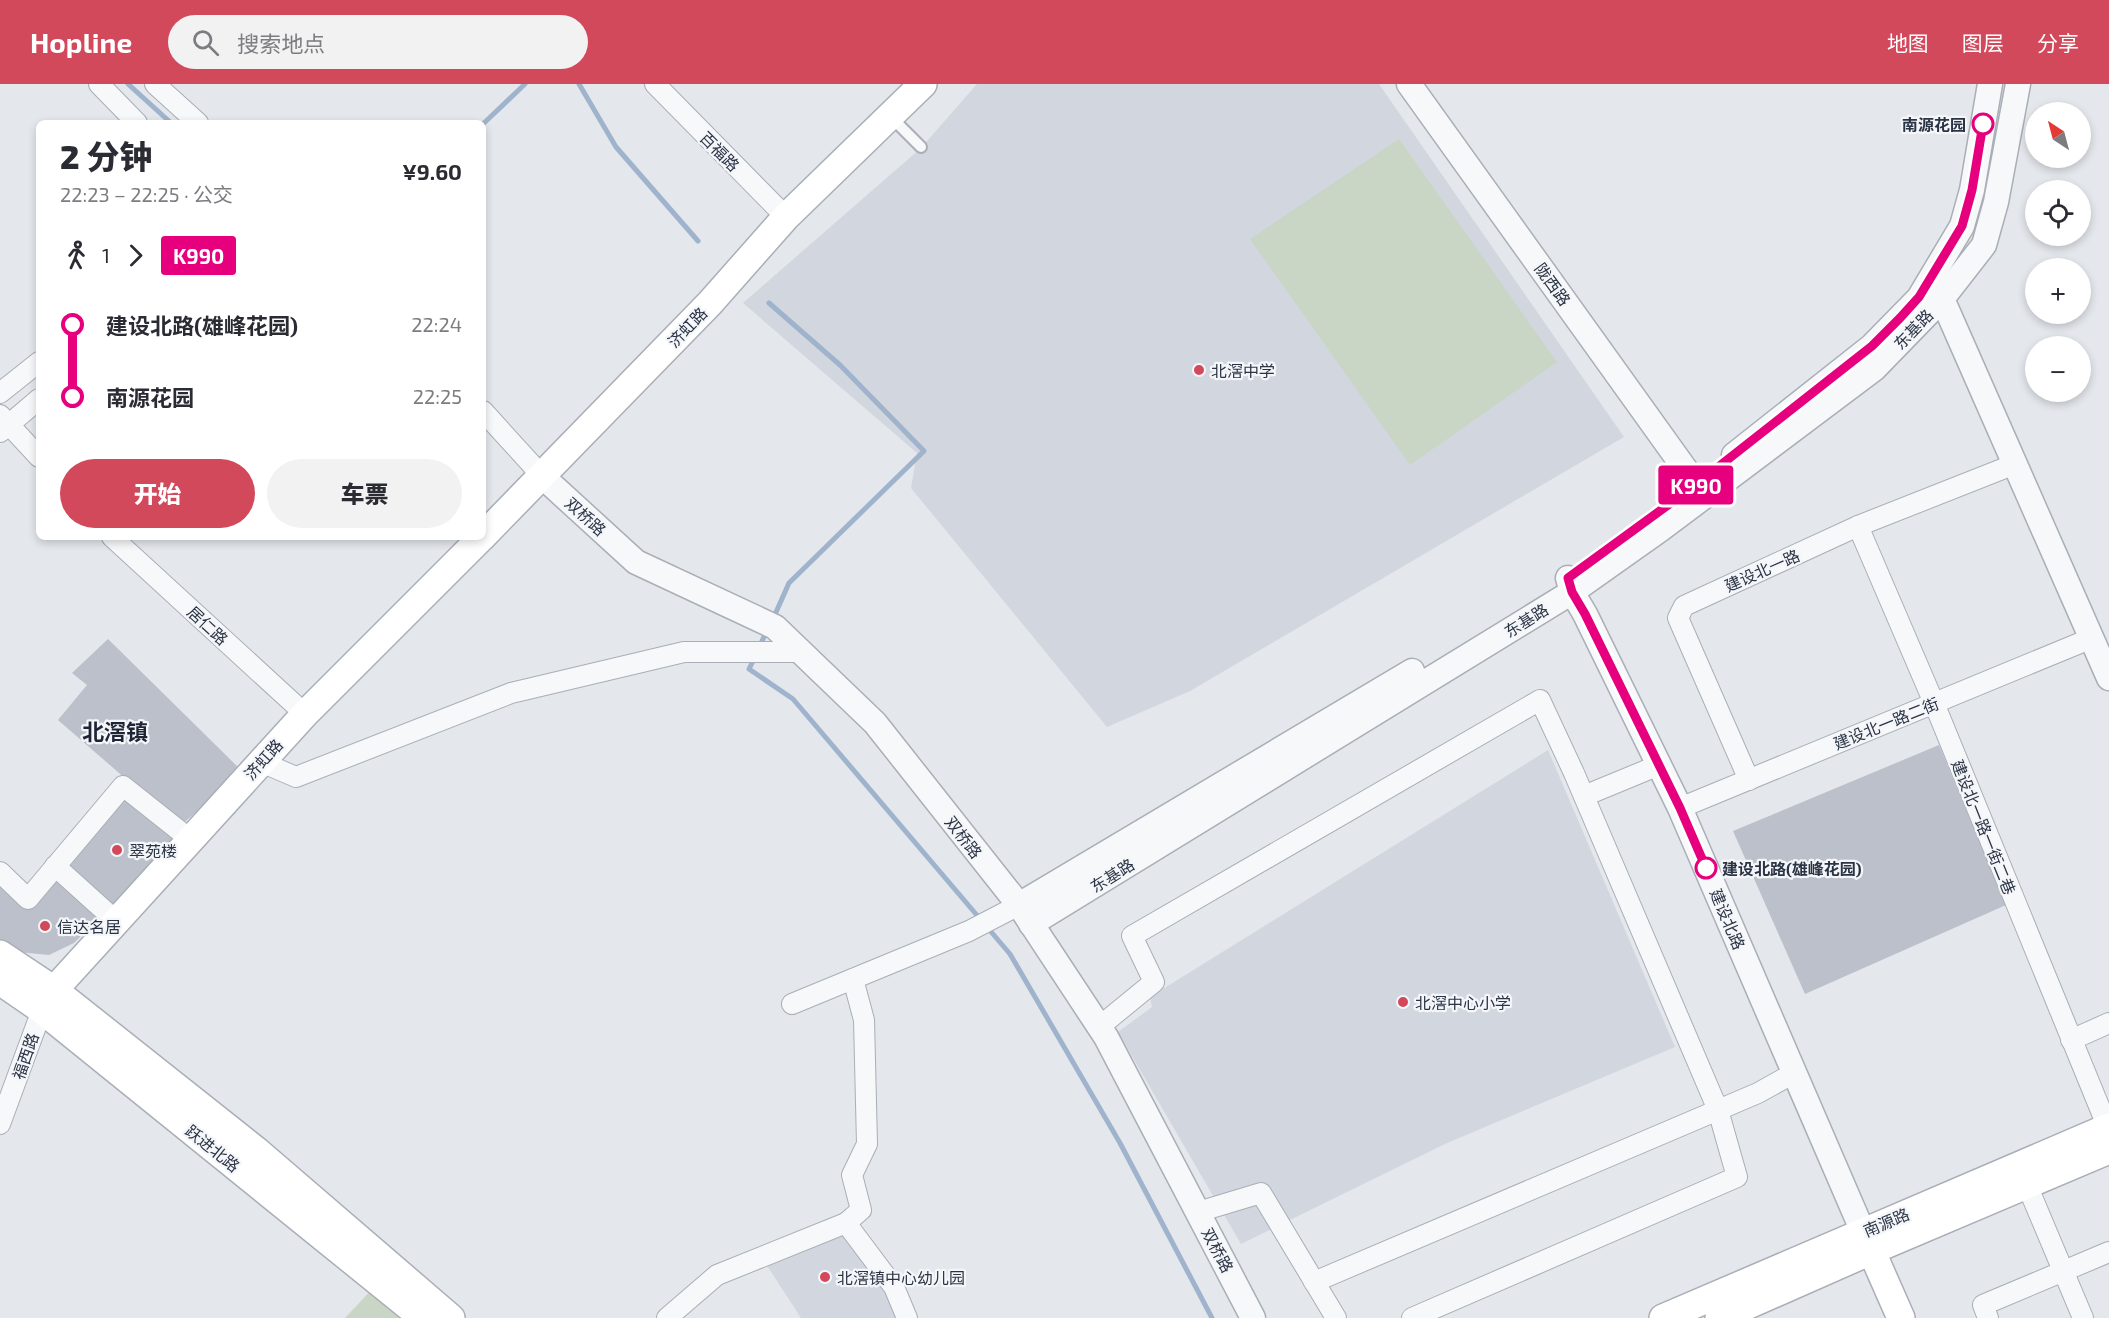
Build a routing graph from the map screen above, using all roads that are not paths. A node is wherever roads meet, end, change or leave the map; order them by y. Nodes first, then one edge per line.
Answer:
1 (99, 84) edge
2 (155, 84) edge
3 (655, 84) edge
4 (911, 84) edge
5 (923, 84) edge
6 (1409, 84) edge
7 (1990, 84) edge
8 (2018, 84) edge
9 (890, 116) junction
10 (134, 120) edge
11 (195, 120) edge
12 (921, 147) dead end
13 (786, 217) junction
14 (1932, 275) junction
15 (1942, 299) junction
16 (36, 364) edge
17 (0, 393) edge
18 (36, 401) edge
19 (486, 414) edge
20 (3, 424) edge
21 (36, 454) edge
22 (2015, 464) junction
23 (543, 477) junction
24 (1694, 486) junction
25 (1858, 526) junction
26 (486, 534) edge
27 (115, 540) edge
28 (480, 540) edge
29 (1565, 588) junction
30 (2092, 638) junction
31 (801, 652) junction
32 (2109, 678) edge
33 (1934, 703) junction
34 (305, 714) junction
35 (261, 762) junction
36 (1654, 767) junction
37 (1749, 780) junction
38 (1584, 796) junction
39 (1680, 808) junction
40 (190, 840) junction
41 (55, 867) junction
42 (0, 872) edge
43 (1025, 915) junction
44 (116, 921) junction
45 (0, 954) edge
46 (853, 979) junction
47 (0, 981) edge
48 (48, 1000) junction
49 (792, 1004) dead end
50 (2109, 1023) edge
51 (1100, 1027) junction
52 (2072, 1040) junction
53 (1789, 1076) junction
54 (1718, 1110) junction
55 (0, 1124) edge
56 (2109, 1135) edge
57 (2027, 1185) junction
58 (1198, 1212) junction
59 (846, 1223) junction
60 (1862, 1243) junction
61 (2109, 1252) edge
62 (2063, 1271) junction
63 (1314, 1282) junction
64 (1985, 1312) edge
65 (423, 1318) edge
66 (451, 1318) edge
67 (667, 1318) edge
68 (907, 1318) edge
69 (1253, 1318) edge
70 (1336, 1318) edge
71 (1412, 1318) edge
72 (1663, 1318) edge
73 (1719, 1318) edge
74 (1888, 1318) edge
75 (1901, 1318) edge
76 (2083, 1318) edge

1 - 10 street
2 - 11 street
3 - 13 street, 百福路
4 - 9 main road, 济虹路
5 - 9 main road, 济虹路
6 - 24 street, 陇西路
7 - 14 street, 东基路
8 - 15 street, 东基路
9 - 12 lane
9 - 13 main road, 济虹路
13 - 23 main road, 济虹路
14 - 15 street
14 - 24 street, 东基路
15 - 22 street
15 - 29 street, 东基路
16 - 17 street
18 - 20 street
19 - 23 street
20 - 21 street
22 - 25 street, 建设北一路
22 - 30 street
23 - 26 main road, 济虹路
23 - 31 street, 双桥路
24 - 29 street, 东基路
25 - 33 street, 建设北一路一街二巷
25 - 37 street, 建设北一路
27 - 34 street, 居仁路
28 - 34 main road, 济虹路
29 - 36 street, 建设北路
29 - 43 street, 东基路
30 - 32 street
30 - 33 street, 建设北一路二街
31 - 35 street
31 - 43 street, 双桥路
33 - 37 street, 建设北一路二街
33 - 52 street, 建设北一路一街二巷
34 - 35 main road, 济虹路
35 - 40 main road, 济虹路
36 - 38 street
36 - 39 street, 建设北路
36 - 53 street, 建设北路
37 - 39 street, 建设北一路二街
38 - 51 street
38 - 54 street
39 - 53 street, 建设北路
40 - 41 street
40 - 44 main road, 济虹路
41 - 42 street
41 - 44 street
43 - 46 street
43 - 51 street, 双桥路
44 - 48 main road, 济虹路
45 - 48 main road
46 - 49 street
46 - 59 street
47 - 48 main road, 跃进北路
48 - 55 street, 福西路
48 - 65 main road, 跃进北路
48 - 66 main road, 跃进北路
50 - 52 street
51 - 58 street, 双桥路
52 - 56 street, 建设北一路一街二巷
53 - 54 street
53 - 60 street, 建设北路
54 - 63 street
54 - 71 street
56 - 57 main road, 南源路
56 - 60 main road, 南源路
57 - 60 main road, 南源路
57 - 62 street
58 - 63 street
58 - 69 street, 双桥路
59 - 67 street
59 - 68 street
60 - 72 main road, 南源路
60 - 73 main road, 南源路
60 - 74 main road
60 - 75 main road
61 - 62 street
62 - 64 street
62 - 76 street
63 - 70 street

